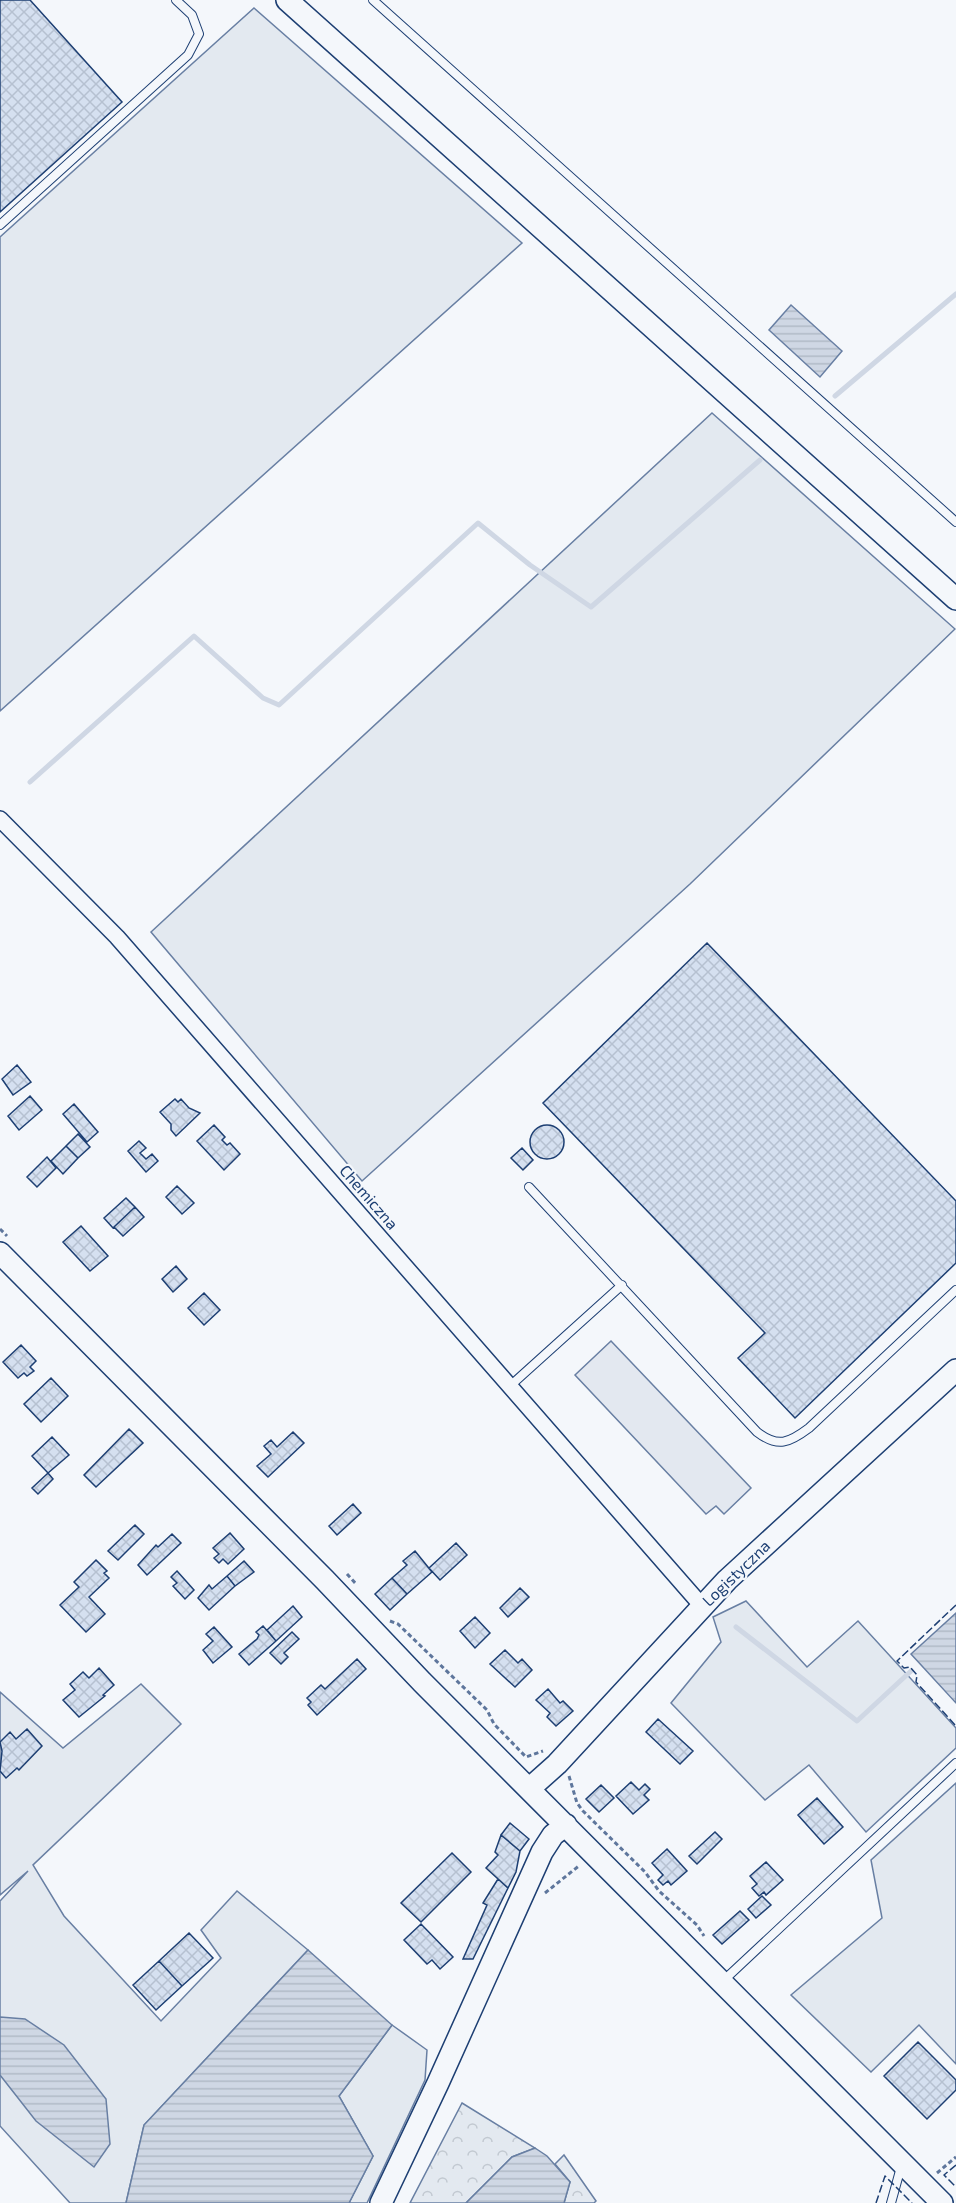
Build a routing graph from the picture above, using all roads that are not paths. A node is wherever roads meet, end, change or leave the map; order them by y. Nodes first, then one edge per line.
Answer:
1 (176, 0) edge
2 (288, 0) edge
3 (373, 0) edge
4 (0, 225) edge
5 (956, 522) edge
6 (956, 599) edge
7 (0, 819) edge
8 (529, 1186) dead end
9 (4, 1245) edge
10 (622, 1285) junction
11 (956, 1290) edge
12 (956, 1370) edge
13 (510, 1386) junction
14 (702, 1606) junction
15 (956, 1763) edge
16 (529, 1789) junction
17 (566, 1825) junction
18 (722, 1982) junction
19 (903, 2163) junction
20 (381, 2203) edge
21 (891, 2203) edge
22 (942, 2203) edge

1 - 4 lane
2 - 6 street
3 - 5 lane
7 - 13 street, Chemiczna
8 - 10 lane
9 - 16 street
10 - 11 lane
10 - 13 lane
12 - 14 street, Logistyczna
13 - 14 street, Chemiczna
14 - 16 street, Logistyczna
15 - 18 lane
16 - 17 street
17 - 18 street
17 - 20 street
18 - 19 street
19 - 21 lane
19 - 22 street

